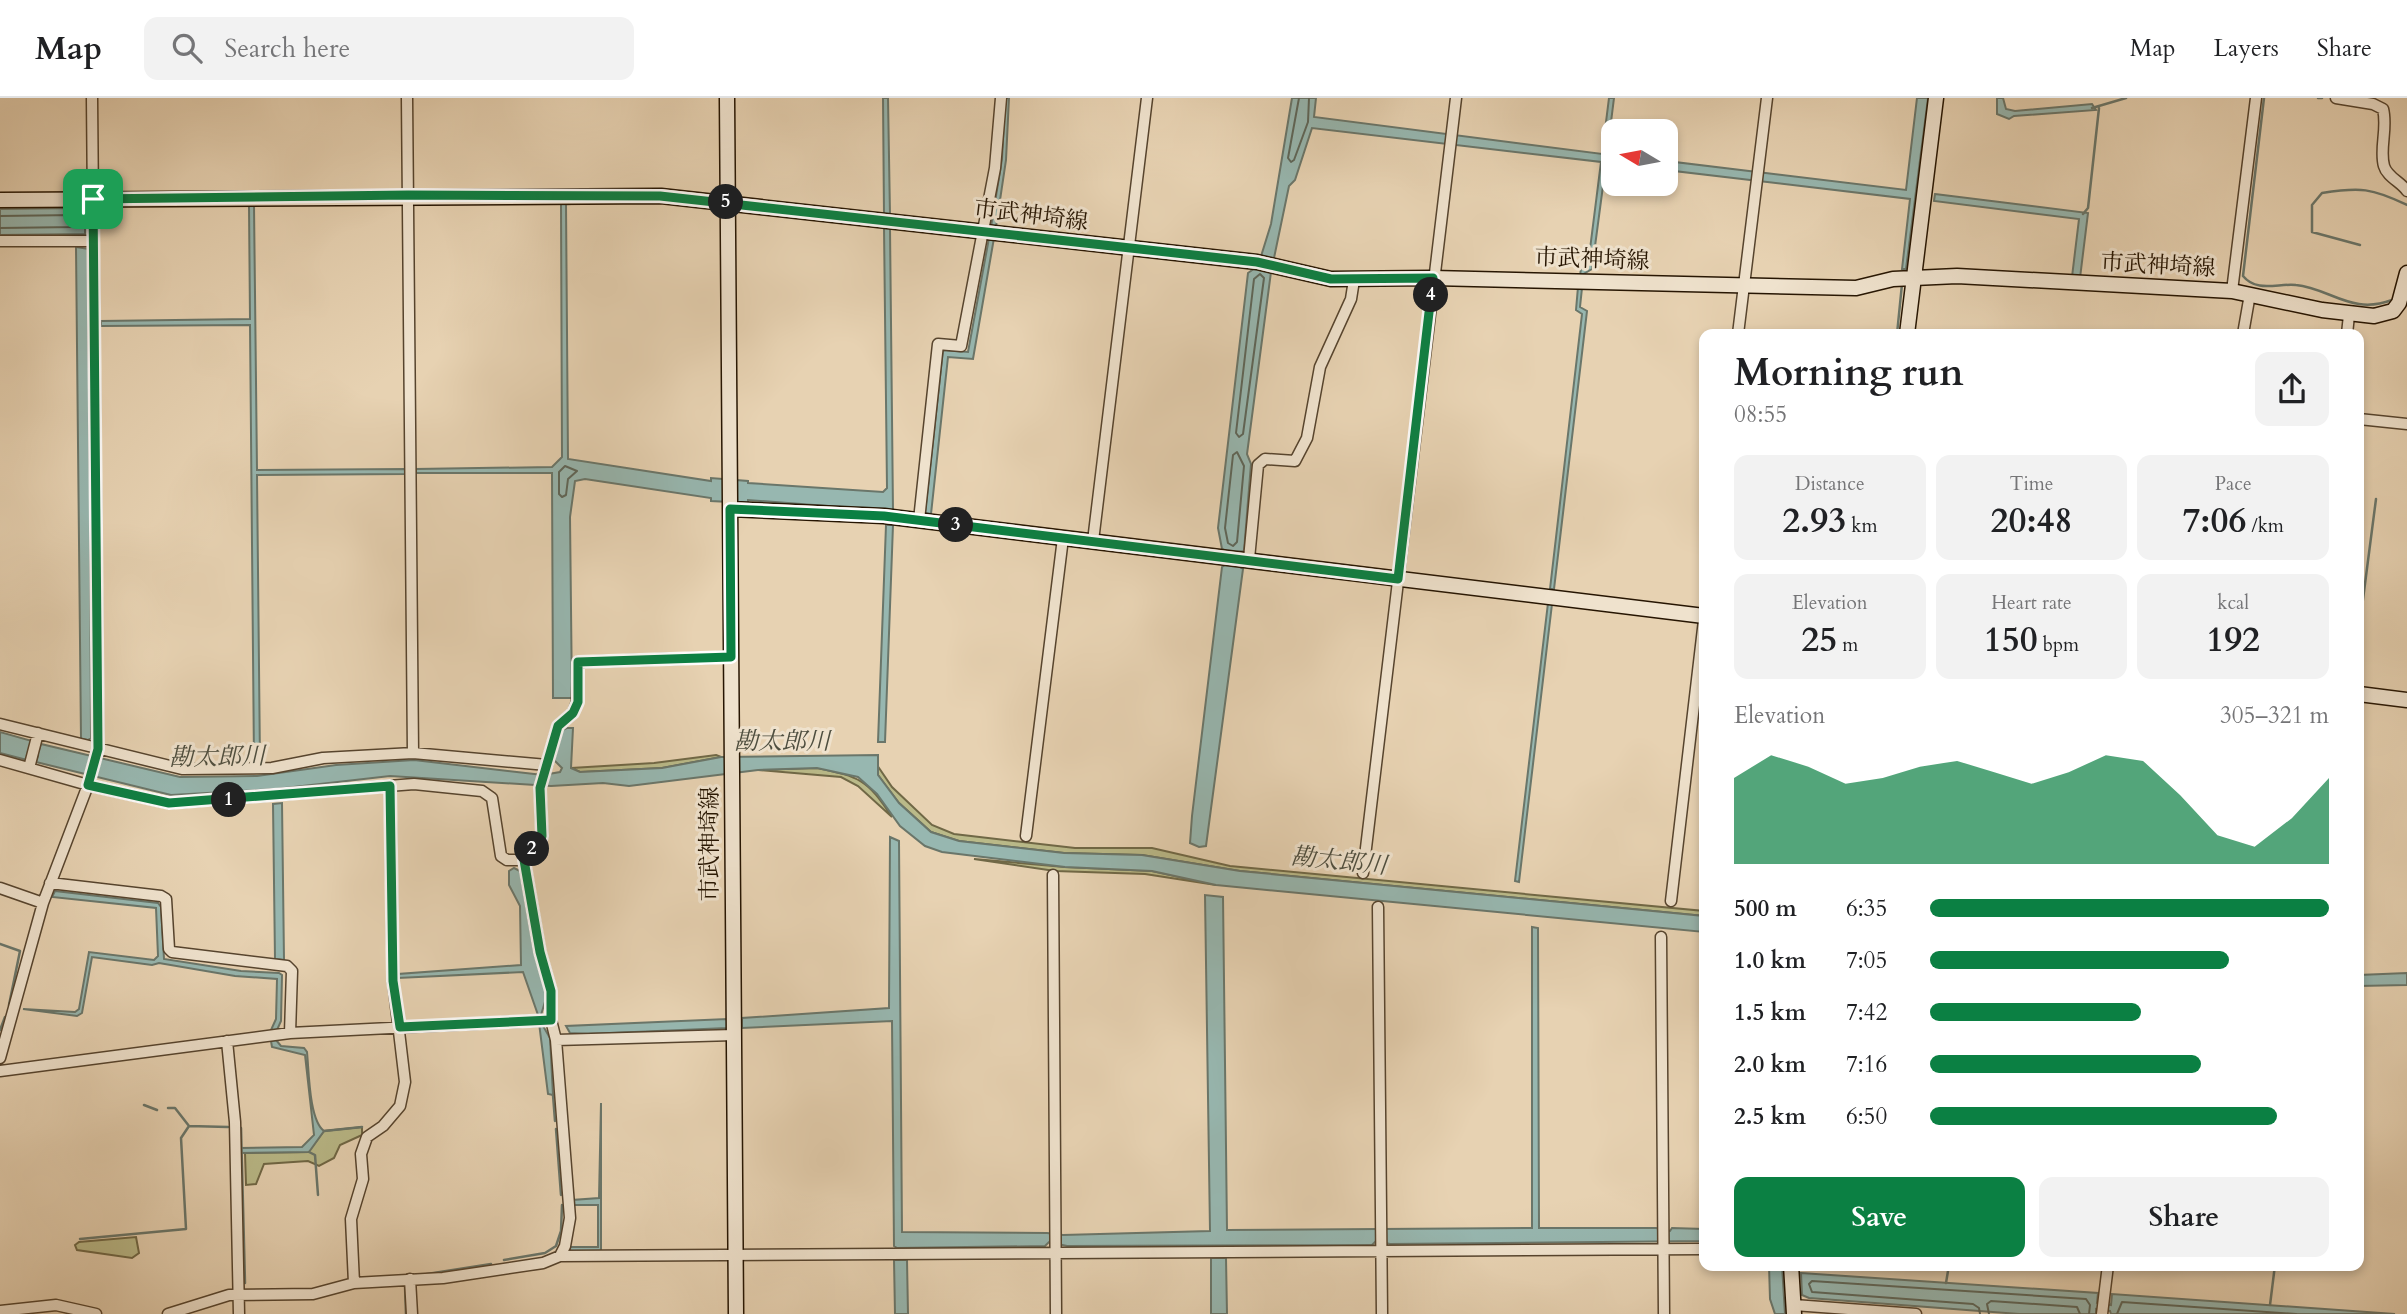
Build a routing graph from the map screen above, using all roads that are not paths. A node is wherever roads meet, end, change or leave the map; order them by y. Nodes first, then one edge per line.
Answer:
1 (92, 98) edge
2 (407, 98) edge
3 (727, 98) edge
4 (1001, 98) edge
5 (1147, 98) edge
6 (1456, 98) edge
7 (1767, 98) edge
8 (1936, 98) edge
9 (2256, 98) edge
10 (2336, 98) edge
11 (2407, 191) edge
12 (408, 195) junction
13 (93, 199) junction
14 (0, 200) edge
15 (727, 202) junction
16 (983, 232) junction
17 (0, 241) edge
18 (86, 241) junction
19 (1127, 249) junction
20 (2407, 273) edge
21 (1914, 276) junction
22 (1433, 278) junction
23 (1354, 280) junction
24 (1744, 286) junction
25 (2232, 291) junction
26 (2250, 294) junction
27 (2349, 315) junction
28 (1739, 329) edge
29 (1908, 329) edge
30 (2244, 329) edge
31 (2348, 329) edge
32 (2364, 420) edge
33 (2407, 424) edge
34 (730, 507) junction
35 (919, 520) junction
36 (1063, 538) junction
37 (1093, 541) junction
38 (1238, 558) junction
39 (1398, 579) junction
40 (1699, 617) edge
41 (731, 657) junction
42 (1699, 661) edge
43 (2364, 695) edge
44 (2407, 701) edge
45 (0, 724) edge
46 (38, 733) junction
47 (98, 749) junction
48 (413, 752) junction
49 (0, 760) edge
50 (29, 768) junction
51 (546, 768) junction
52 (88, 785) junction
53 (390, 786) junction
54 (1026, 836) dead end
55 (524, 860) junction
56 (1363, 873) dead end
57 (1052, 875) dead end
58 (50, 883) junction
59 (0, 888) edge
60 (1671, 901) dead end
61 (43, 903) junction
62 (1378, 907) dead end
63 (1661, 937) dead end
64 (543, 1020) junction
65 (400, 1027) junction
66 (290, 1033) junction
67 (734, 1035) junction
68 (556, 1040) junction
69 (227, 1041) junction
70 (0, 1058) edge
71 (0, 1071) edge
72 (1663, 1247) junction
73 (1381, 1248) junction
74 (1699, 1249) edge
75 (1056, 1250) junction
76 (560, 1256) junction
77 (736, 1256) junction
78 (1791, 1271) edge
79 (2107, 1271) edge
80 (410, 1279) junction
81 (354, 1283) junction
82 (239, 1294) junction
83 (1794, 1310) edge
84 (2103, 1310) edge
85 (0, 1311) edge
86 (96, 1314) edge
87 (168, 1314) edge
88 (239, 1314) edge
89 (412, 1314) edge
90 (736, 1314) edge
91 (1056, 1314) edge
92 (1382, 1314) edge
93 (1664, 1314) edge
94 (1916, 1314) edge

1 - 13 street
2 - 12 street
3 - 15 main road
4 - 16 street
5 - 19 street
6 - 22 street
7 - 24 street
8 - 21 main road
9 - 25 street
10 - 11 street
12 - 13 main road
12 - 15 main road
12 - 48 street
13 - 14 main road
13 - 18 street
15 - 16 main road, 市武神埼線
15 - 34 main road, 市武神埼線
16 - 19 main road, 市武神埼線
16 - 35 street
17 - 18 street
18 - 47 street
19 - 23 main road, 市武神埼線
19 - 37 street
20 - 27 main road, 市武神埼線
21 - 24 main road, 市武神埼線
21 - 25 main road, 市武神埼線
21 - 29 main road
22 - 23 main road, 市武神埼線
22 - 24 main road, 市武神埼線
22 - 39 street
23 - 38 street
24 - 28 street
25 - 26 main road, 市武神埼線
26 - 27 main road, 市武神埼線
26 - 30 street
27 - 31 street
32 - 33 street
34 - 35 main road
34 - 41 main road, 市武神埼線
35 - 36 main road
36 - 37 main road
36 - 54 street
37 - 38 main road
38 - 39 main road
39 - 40 main road
39 - 56 street
41 - 51 street
41 - 67 main road, 市武神埼線
42 - 60 street
43 - 44 main road
45 - 46 street
46 - 47 street
46 - 50 street
47 - 48 street
47 - 52 street
48 - 51 street
49 - 50 street
50 - 52 street
51 - 55 street
52 - 53 street
52 - 58 street
53 - 55 street
53 - 65 street
55 - 64 street
57 - 75 street
58 - 61 street
58 - 66 street
59 - 61 street
61 - 70 street
62 - 73 street
63 - 72 street
64 - 65 street
64 - 68 street
65 - 66 street
65 - 81 street
66 - 69 street
67 - 68 street
67 - 77 main road, 市武神埼線
68 - 76 street
69 - 71 street
69 - 82 street
72 - 73 street
72 - 74 street
72 - 93 street
73 - 75 street
73 - 92 street
75 - 77 street
75 - 91 street
76 - 77 street
76 - 80 street
77 - 90 main road, 市武神埼線
78 - 83 main road
79 - 84 street
80 - 81 street
80 - 89 street
81 - 82 street
82 - 87 street
82 - 88 street
83 - 94 street
85 - 86 street

